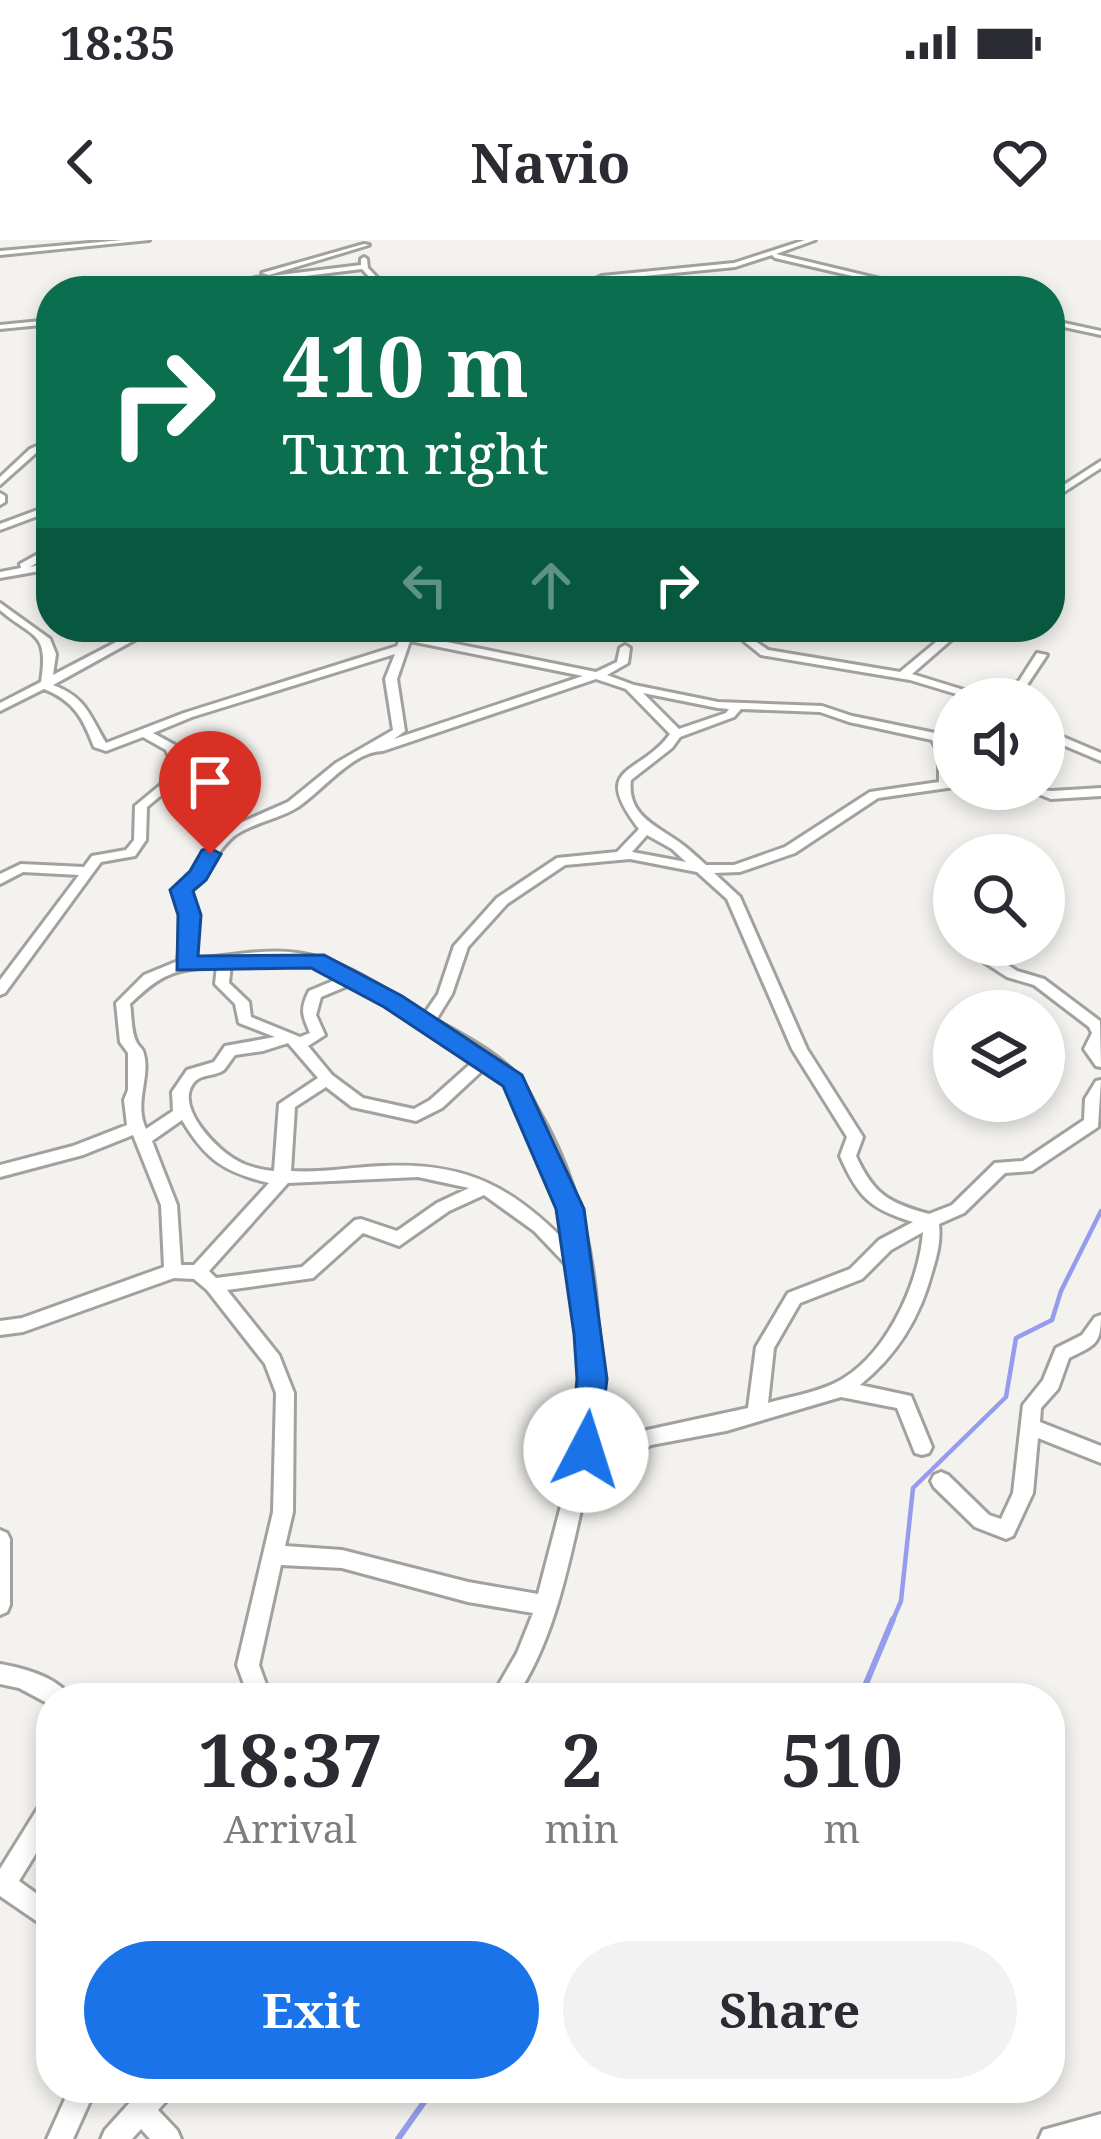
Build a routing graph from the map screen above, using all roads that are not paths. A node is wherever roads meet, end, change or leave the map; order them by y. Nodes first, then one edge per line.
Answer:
1 (16, 240) edge
2 (146, 240) edge
3 (802, 240) edge
4 (812, 240) edge
5 (328, 242) edge
6 (366, 243) edge
7 (351, 247) junction
8 (789, 250) junction
9 (0, 251) edge
10 (771, 255) junction
11 (364, 267) junction
12 (279, 268) junction
13 (310, 274) junction
14 (266, 276) edge
15 (292, 276) edge
16 (372, 276) edge
17 (622, 276) edge
18 (861, 276) edge
19 (36, 323) edge
20 (1065, 325) edge
21 (0, 327) edge
22 (1101, 333) edge
23 (36, 450) edge
24 (1101, 464) edge
25 (0, 482) edge
26 (1065, 488) edge
27 (36, 514) edge
28 (0, 527) edge
29 (36, 558) edge
30 (36, 569) edge
31 (6, 574) edge
32 (0, 606) edge
33 (36, 631) edge
34 (49, 642) edge
35 (126, 642) edge
36 (388, 642) edge
37 (401, 642) edge
38 (428, 642) edge
39 (750, 642) edge
40 (943, 642) edge
41 (625, 648) dead end
42 (1041, 655) dead end
43 (596, 675) junction
44 (902, 676) junction
45 (1026, 678) edge
46 (933, 685) edge
47 (46, 686) junction
48 (630, 687) junction
49 (737, 706) junction
50 (0, 708) edge
51 (147, 734) junction
52 (676, 734) junction
53 (933, 736) edge
54 (1065, 742) edge
55 (372, 748) junction
56 (1101, 757) edge
57 (933, 786) edge
58 (1101, 792) edge
59 (1065, 794) edge
60 (646, 829) junction
61 (622, 855) junction
62 (705, 869) junction
63 (87, 871) junction
64 (0, 880) edge
65 (224, 962) junction
66 (185, 964) junction
67 (1000, 966) edge
68 (352, 979) junction
69 (0, 990) edge
70 (427, 1022) junction
71 (295, 1040) junction
72 (484, 1059) junction
73 (1101, 1062) edge
74 (327, 1079) junction
75 (1101, 1085) edge
76 (182, 1110) junction
77 (140, 1133) junction
78 (0, 1172) edge
79 (282, 1179) junction
80 (486, 1187) junction
81 (931, 1221) junction
82 (581, 1270) junction
83 (173, 1271) junction
84 (205, 1278) junction
85 (1101, 1322) edge
86 (0, 1328) edge
87 (841, 1389) junction
88 (758, 1414) junction
89 (1033, 1428) junction
90 (922, 1447) dead end
91 (1101, 1455) edge
92 (580, 1478) junction
93 (941, 1481) dead end
94 (0, 1539) edge
95 (276, 1555) junction
96 (0, 1605) edge
97 (542, 1605) junction
98 (0, 1674) edge
99 (255, 1683) edge
100 (513, 1683) edge
101 (36, 1686) edge
102 (36, 1832) edge
103 (2, 1887) edge
104 (36, 1909) edge
105 (76, 2103) edge
106 (145, 2103) edge
107 (139, 2109) junction
108 (1101, 2127) edge
109 (60, 2139) edge
110 (114, 2139) edge
111 (168, 2139) edge
112 (1052, 2139) edge

1 - 9 street
2 - 9 street
3 - 8 street
4 - 8 street
5 - 7 street
6 - 7 street
6 - 11 street
7 - 12 street
8 - 10 street
10 - 17 street
10 - 18 street
11 - 13 street
11 - 16 street
12 - 13 street
12 - 14 street
13 - 15 street
19 - 21 street
20 - 22 street
23 - 25 street
24 - 26 street
27 - 28 street
29 - 31 street
30 - 31 street
32 - 33 street
34 - 47 street
35 - 47 street
36 - 51 street
37 - 55 street
38 - 43 street
39 - 44 street
40 - 44 street
41 - 43 street
42 - 45 street
43 - 48 street
43 - 55 street
44 - 46 street
47 - 50 street
47 - 51 street
48 - 49 street
48 - 52 street
49 - 52 street
49 - 53 street
51 - 63 street
52 - 60 street
54 - 56 street
55 - 66 street
57 - 62 street
58 - 59 street
60 - 61 street
60 - 62 street
61 - 62 street
61 - 70 street
62 - 81 street
63 - 64 street
63 - 69 street
65 - 66 street
65 - 68 street
65 - 71 street
66 - 77 street
67 - 73 street
68 - 70 street
68 - 71 street
70 - 72 street
71 - 74 street
71 - 76 street
72 - 74 street
72 - 82 street
74 - 79 street
75 - 81 street
76 - 77 street
76 - 79 street
77 - 78 street
77 - 83 street
79 - 80 street
79 - 84 street
80 - 82 street
80 - 84 street
81 - 87 street
81 - 88 street
82 - 92 street
83 - 84 street
83 - 86 street
84 - 95 street
85 - 89 street
87 - 88 street
87 - 90 street
88 - 92 street
89 - 91 street
89 - 93 street
92 - 97 street
94 - 96 street
95 - 97 street
95 - 99 street
97 - 100 street
98 - 101 street
102 - 103 street
103 - 104 street
105 - 109 street
106 - 107 street
107 - 110 street
107 - 111 street
108 - 112 street

